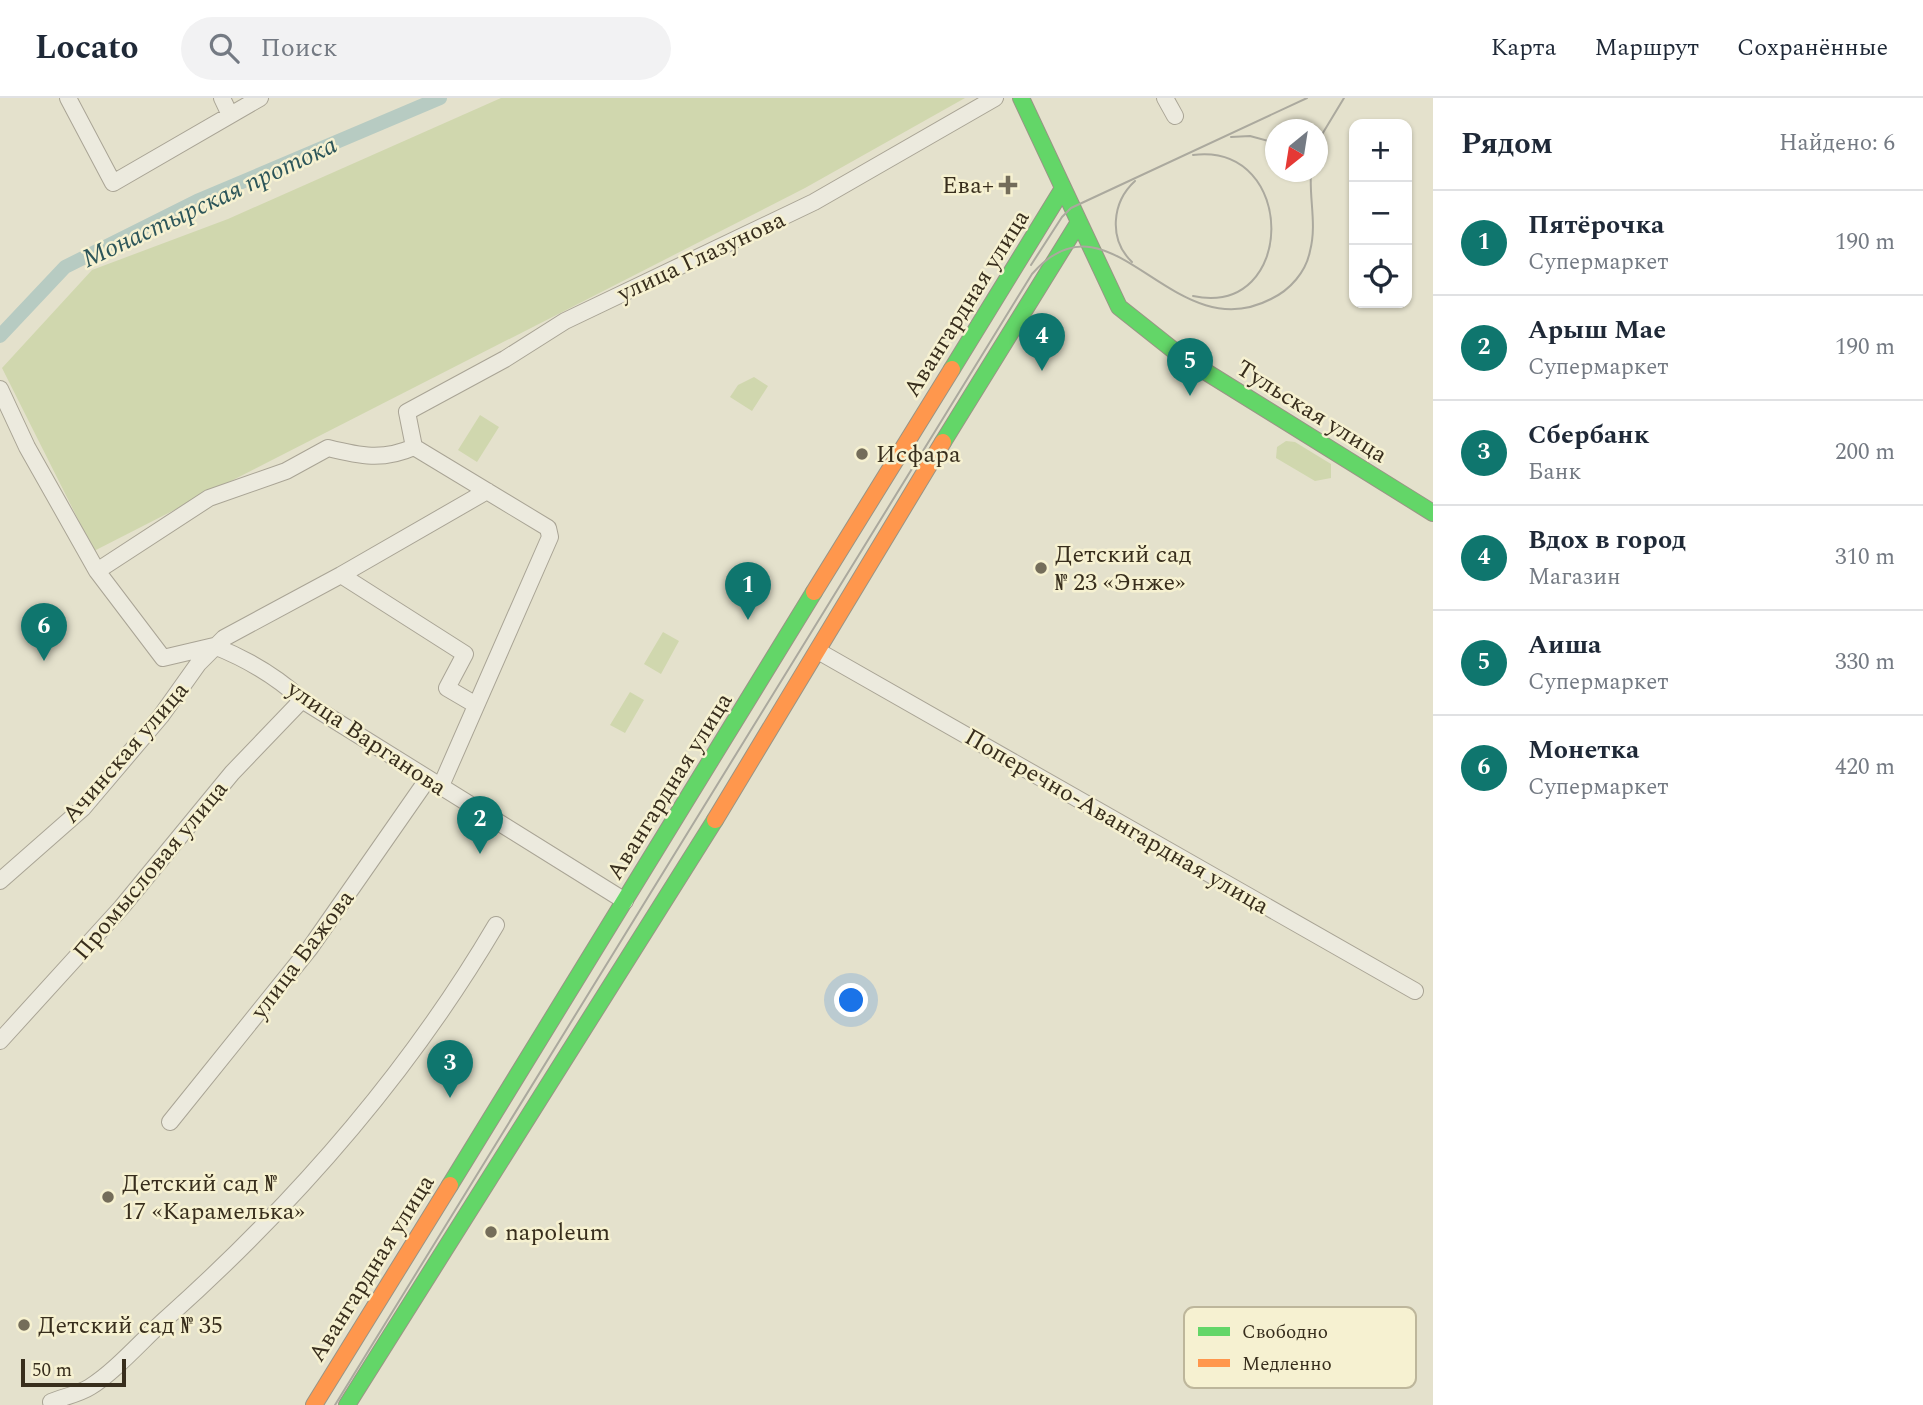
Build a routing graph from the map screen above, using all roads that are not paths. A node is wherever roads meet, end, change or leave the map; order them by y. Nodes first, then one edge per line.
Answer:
1 (68, 98) edge
2 (222, 98) edge
3 (260, 98) edge
4 (995, 98) edge
5 (1021, 98) edge
6 (1165, 98) edge
7 (230, 115) junction
8 (1175, 117) dead end
9 (1062, 190) junction
10 (1079, 222) junction
11 (0, 389) edge
12 (414, 447) junction
13 (487, 491) junction
14 (1433, 513) edge
15 (97, 571) junction
16 (341, 575) junction
17 (214, 646) junction
18 (818, 651) junction
19 (302, 701) junction
20 (476, 705) junction
21 (433, 784) junction
22 (0, 881) edge
23 (625, 901) junction
24 (496, 925) dead end
25 (1415, 991) dead end
26 (0, 1041) edge
27 (170, 1122) dead end
28 (51, 1402) dead end
29 (314, 1405) edge
30 (346, 1405) edge

1 - 7 street
2 - 7 street
3 - 7 street
4 - 12 street, улица Глазунова
5 - 9 main road, Тульская улица
6 - 8 street
9 - 10 main road, Тульская улица
9 - 23 main road, Авангардная улица
10 - 14 main road, Тульская улица
10 - 18 main road, Авангардная улица
11 - 15 street
12 - 13 street, улица Бажова
12 - 15 street
13 - 16 street
13 - 20 street, улица Бажова
15 - 17 street
16 - 17 street
16 - 20 street
17 - 19 street, улица Варганова
17 - 22 street, Ачинская улица
18 - 25 street, Поперечно-Авангардная улица
18 - 30 main road, Авангардная улица
19 - 21 street, улица Варганова
19 - 26 street, Промысловая улица
20 - 21 street, улица Бажова
21 - 23 street, улица Варганова
21 - 27 street, улица Бажова
23 - 29 main road, Авангардная улица
24 - 28 street

